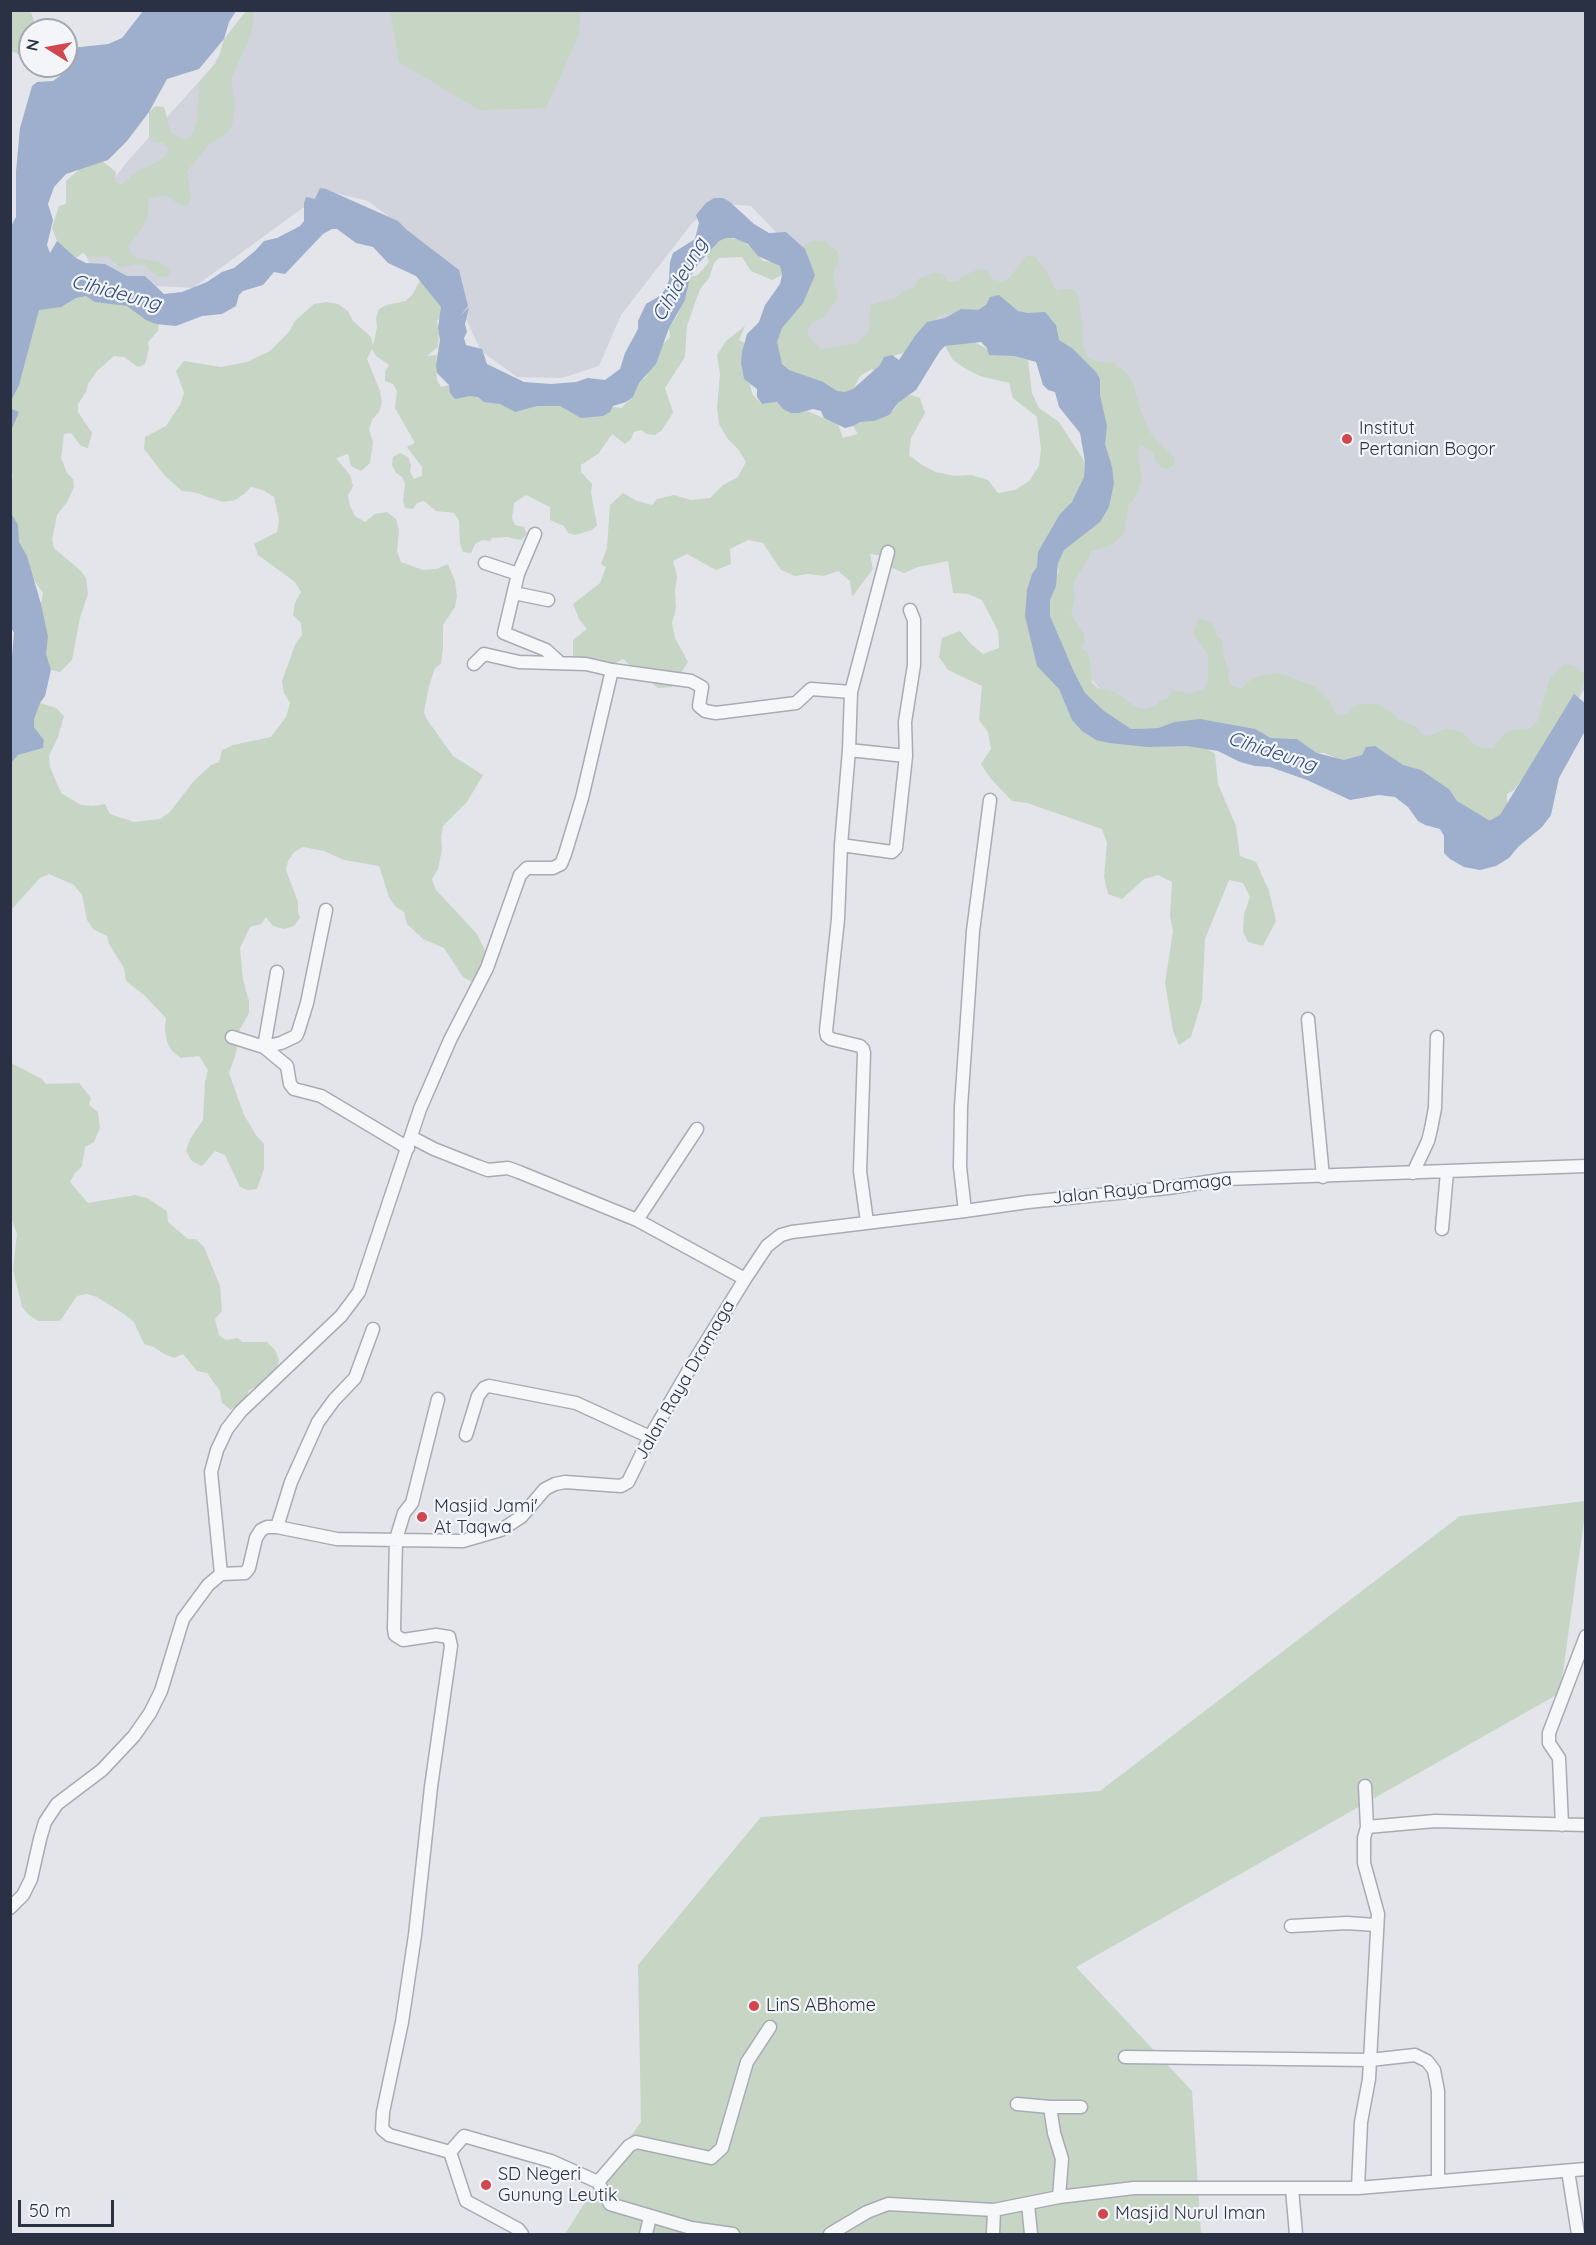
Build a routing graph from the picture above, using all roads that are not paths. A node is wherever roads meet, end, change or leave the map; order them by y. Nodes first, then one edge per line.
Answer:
1 (535, 534) dead end
2 (888, 552) dead end
3 (484, 563) dead end
4 (518, 574) junction
5 (514, 593) junction
6 (548, 600) dead end
7 (910, 610) dead end
8 (559, 662) junction
9 (474, 664) dead end
10 (612, 670) junction
11 (851, 692) junction
12 (849, 750) junction
13 (906, 756) junction
14 (990, 800) dead end
15 (841, 845) junction
16 (326, 910) dead end
17 (277, 972) dead end
18 (1308, 1019) dead end
19 (232, 1037) dead end
20 (1437, 1037) dead end
21 (264, 1047) junction
22 (697, 1129) dead end
23 (409, 1142) junction
24 (1586, 1167) edge
25 (1447, 1172) junction
26 (1413, 1173) junction
27 (1323, 1177) junction
28 (965, 1211) junction
29 (638, 1220) junction
30 (867, 1222) junction
31 (1442, 1229) dead end
32 (745, 1279) junction
33 (373, 1329) dead end
34 (438, 1399) dead end
35 (466, 1435) dead end
36 (651, 1437) junction
37 (277, 1527) junction
38 (396, 1539) junction
39 (221, 1574) junction
40 (1586, 1636) edge
41 (1365, 1786) dead end
42 (1562, 1825) junction
43 (1586, 1826) edge
44 (1367, 1827) junction
45 (10, 1908) edge
46 (1376, 1925) junction
47 (1291, 1926) dead end
48 (770, 2027) dead end
49 (1125, 2057) dead end
50 (1370, 2060) junction
51 (1017, 2104) dead end
52 (1050, 2107) junction
53 (1081, 2107) dead end
54 (450, 2152) junction
55 (1586, 2169) edge
56 (1568, 2171) junction
57 (1438, 2181) junction
58 (598, 2182) junction
59 (1358, 2188) junction
60 (1292, 2189) junction
61 (1059, 2198) junction
62 (1028, 2204) junction
63 (994, 2210) junction
64 (650, 2217) junction
65 (522, 2235) edge
66 (646, 2235) edge
67 (732, 2235) edge
68 (831, 2235) edge
69 (993, 2235) edge
70 (1031, 2235) edge
71 (1296, 2235) edge
72 (1578, 2235) edge

1 - 4 street
2 - 11 street
3 - 4 street
4 - 5 street
5 - 6 street
5 - 8 street
7 - 13 street
8 - 9 street
8 - 10 street
10 - 11 street
10 - 23 street
11 - 12 street
12 - 13 street
12 - 15 street
13 - 15 street
14 - 28 street
15 - 30 street
16 - 21 street
17 - 21 street
18 - 27 street
19 - 21 street
20 - 26 street
21 - 23 street
22 - 29 street
23 - 29 street
23 - 39 street
24 - 25 street, Jalan Raya Dramaga
25 - 26 street, Jalan Raya Dramaga
25 - 31 street
26 - 27 street, Jalan Raya Dramaga
27 - 28 street, Jalan Raya Dramaga
28 - 30 street, Jalan Raya Dramaga
29 - 32 street
30 - 32 street, Jalan Raya Dramaga
32 - 36 street, Jalan Raya Dramaga
33 - 37 street
34 - 38 street
35 - 36 street
36 - 38 street, Jalan Raya Dramaga
37 - 38 street, Jalan Raya Dramaga
37 - 39 street
38 - 54 street
39 - 45 street
40 - 42 street
41 - 44 street
42 - 43 street
42 - 44 street
44 - 46 street
46 - 47 street
46 - 50 street
48 - 58 street
49 - 50 street
50 - 57 street
50 - 59 street
51 - 52 street
52 - 53 street
52 - 61 street
54 - 58 street
54 - 65 street
55 - 56 street
56 - 57 street
56 - 72 street
57 - 59 street
58 - 64 street
59 - 60 street
60 - 61 street
60 - 71 street
61 - 62 street
62 - 63 street
62 - 70 street
63 - 68 street
63 - 69 street
64 - 66 street
64 - 67 street

